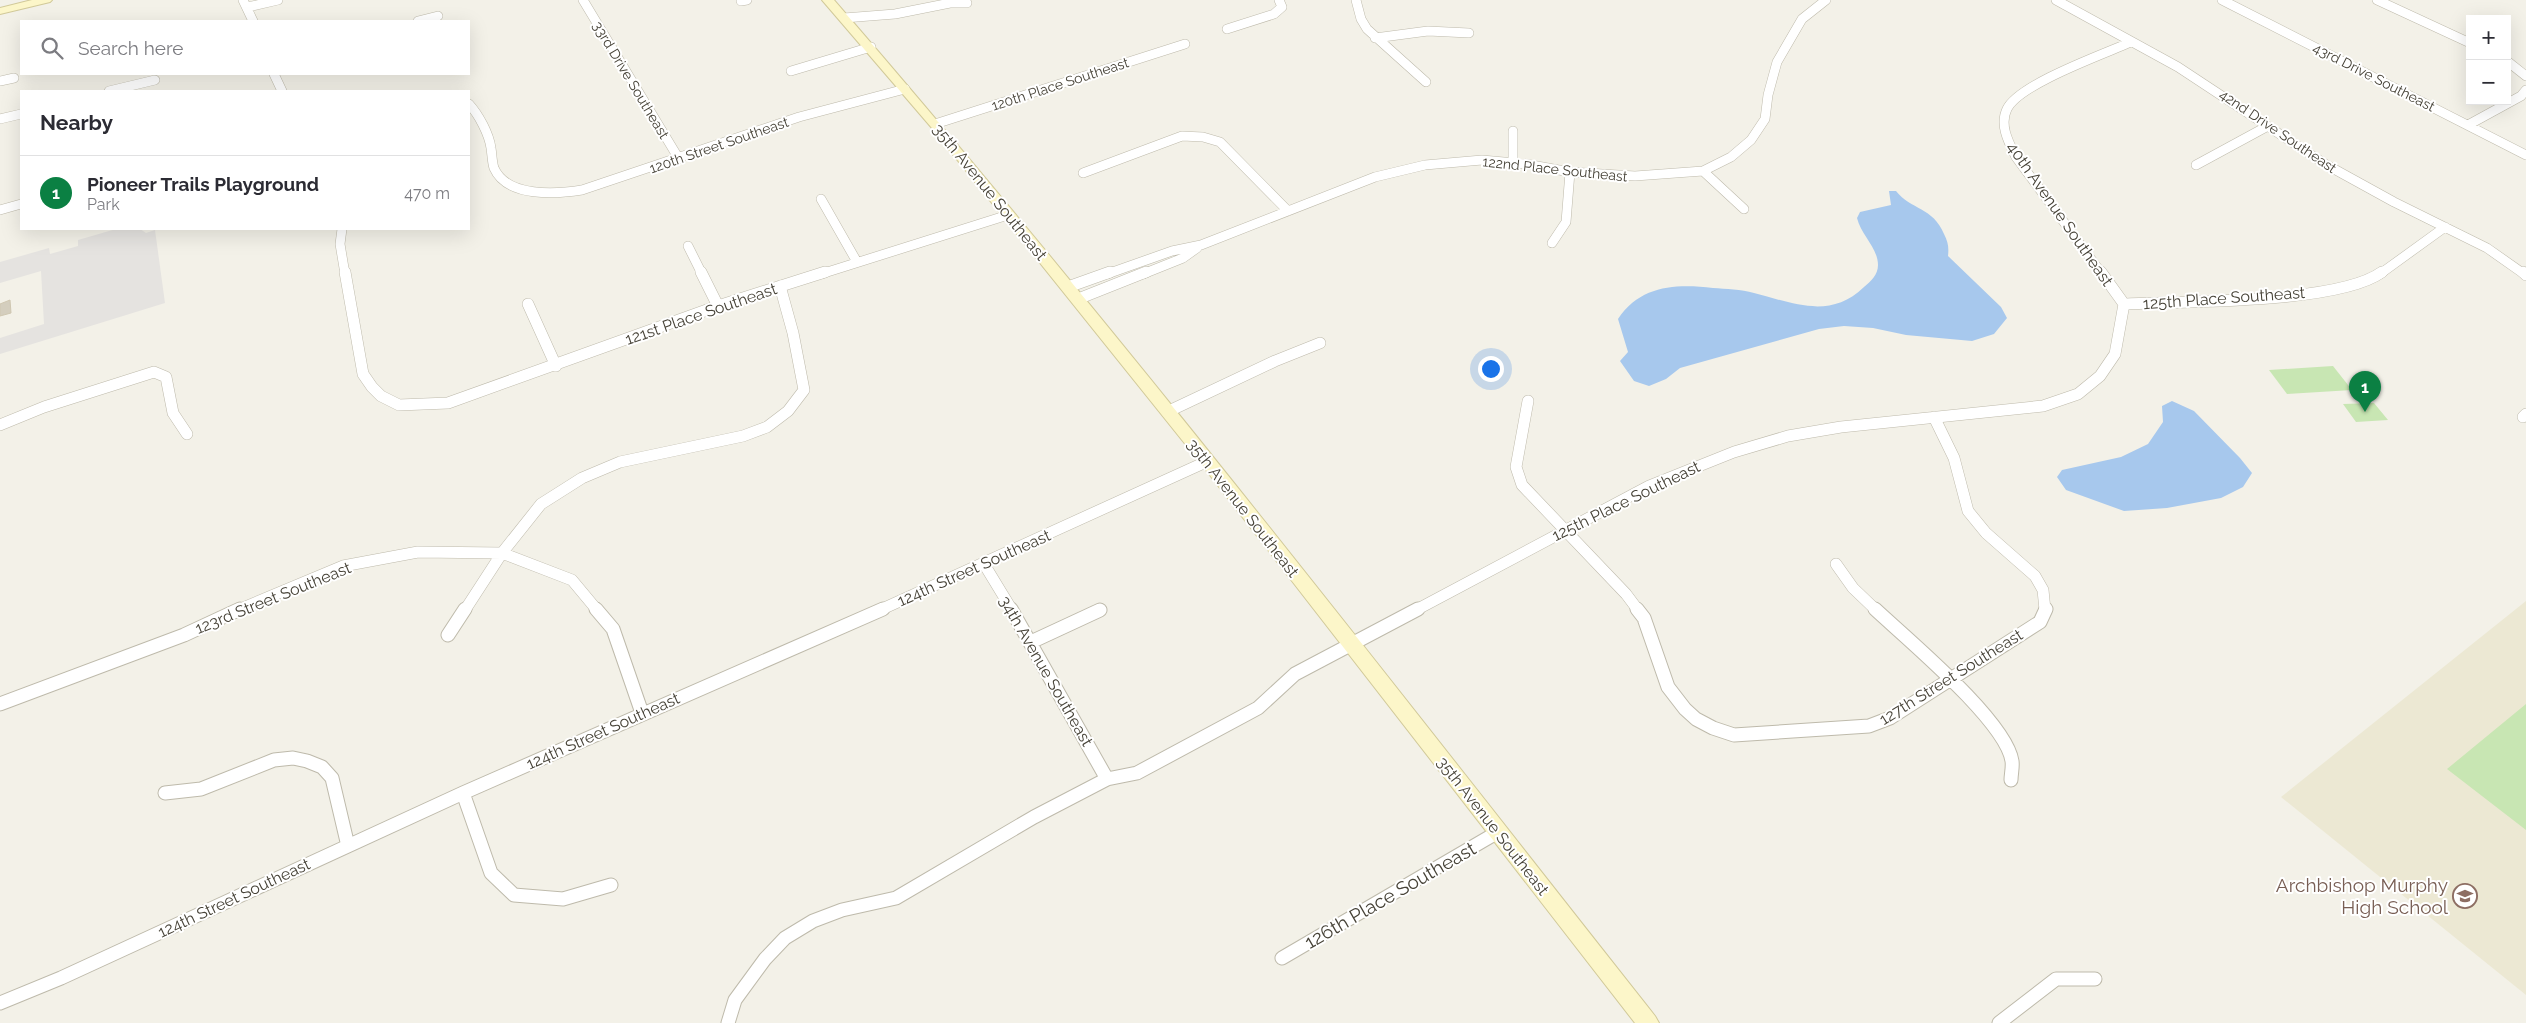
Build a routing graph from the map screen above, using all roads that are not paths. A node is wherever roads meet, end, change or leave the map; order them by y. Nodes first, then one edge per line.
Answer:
1 (46, 0) edge
2 (278, 0) edge
3 (583, 0) edge
4 (828, 0) edge
5 (1279, 0) edge
6 (1356, 0) edge
7 (1826, 0) edge
8 (2056, 0) edge
9 (2222, 0) edge
10 (2377, 0) edge
11 (967, 3) dead end
12 (246, 4) edge
13 (0, 11) edge
14 (438, 16) dead end
15 (844, 18) junction
16 (254, 20) edge
17 (422, 20) edge
18 (1227, 29) dead end
19 (1469, 33) dead end
20 (1375, 38) junction
21 (2466, 41) edge
22 (2131, 42) junction
23 (1185, 44) dead end
24 (871, 47) junction
25 (2511, 64) edge
26 (791, 71) dead end
27 (274, 75) edge
28 (2526, 76) edge
29 (14, 78) dead end
30 (155, 80) dead end
31 (0, 81) edge
32 (1426, 82) dead end
33 (905, 89) junction
34 (113, 90) edge
35 (282, 90) edge
36 (2526, 90) edge
37 (470, 105) edge
38 (20, 114) edge
39 (0, 119) edge
40 (935, 124) junction
41 (2468, 124) junction
42 (2266, 127) junction
43 (1513, 131) dead end
44 (2526, 154) edge
45 (679, 159) junction
46 (1513, 163) junction
47 (2196, 165) dead end
48 (1703, 171) junction
49 (1082, 172) dead end
50 (1570, 172) junction
51 (821, 200) dead end
52 (20, 204) edge
53 (1744, 209) dead end
54 (0, 210) edge
55 (1288, 211) junction
56 (1008, 215) junction
57 (2445, 228) junction
58 (342, 230) edge
59 (1552, 242) dead end
60 (1201, 245) junction
61 (688, 246) dead end
62 (857, 262) junction
63 (2526, 275) edge
64 (780, 286) junction
65 (1073, 293) junction
66 (528, 304) dead end
67 (2124, 304) junction
68 (718, 306) junction
69 (1320, 343) dead end
70 (556, 366) junction
71 (1528, 401) dead end
72 (1167, 412) junction
73 (1934, 417) junction
74 (0, 424) edge
75 (187, 434) dead end
76 (1208, 461) junction
77 (1565, 530) junction
78 (502, 553) junction
79 (984, 564) junction
80 (1836, 564) dead end
81 (1100, 610) dead end
82 (448, 635) dead end
83 (1031, 642) junction
84 (1350, 645) junction
85 (1948, 680) junction
86 (0, 704) edge
87 (642, 713) junction
88 (1107, 779) junction
89 (2011, 780) dead end
90 (165, 793) dead end
91 (463, 793) junction
92 (1498, 832) junction
93 (348, 846) junction
94 (611, 885) dead end
95 (1282, 958) dead end
96 (2095, 979) dead end
97 (0, 1004) edge
98 (728, 1023) edge
99 (1648, 1023) edge
100 (1999, 1023) edge

1 - 13 street
2 - 12 street
3 - 45 street, 33rd Drive Southeast
4 - 15 street, 35th Avenue Southeast
5 - 18 street
6 - 20 street
7 - 48 street, 122nd Place Southeast
8 - 22 street, 42nd Drive Southeast
9 - 41 street, 43rd Drive Southeast
10 - 21 street
11 - 15 street
12 - 16 street
14 - 17 street
15 - 24 street, 35th Avenue Southeast
19 - 20 street
20 - 32 street
22 - 42 street, 42nd Drive Southeast
22 - 67 street, 40th Avenue Southeast
23 - 40 street, 120th Place Southeast
24 - 26 street
24 - 33 street, 35th Avenue Southeast
25 - 28 street
27 - 35 street
29 - 31 street
30 - 34 street
33 - 40 street, 35th Avenue Southeast
33 - 45 street, 120th Street Southeast
36 - 41 street
37 - 45 street, 120th Street Southeast
38 - 39 street
40 - 56 street, 35th Avenue Southeast
41 - 44 street, 43rd Drive Southeast
42 - 47 street
42 - 57 street, 42nd Drive Southeast
43 - 46 street
46 - 50 street, 122nd Place Southeast
46 - 55 street, 122nd Place Southeast
48 - 50 street, 122nd Place Southeast
48 - 53 street
49 - 55 street
50 - 59 street
51 - 62 street
52 - 54 street
55 - 60 street, 122nd Place Southeast
56 - 62 street, 121st Place Southeast
56 - 65 street, 35th Avenue Southeast
57 - 63 street, 42nd Drive Southeast
57 - 67 street, 125th Place Southeast
58 - 70 street, 121st Place Southeast
60 - 65 street, 122nd Place Southeast
60 - 65 street, 122nd Place Southeast
61 - 68 street
62 - 64 street, 121st Place Southeast
64 - 68 street, 121st Place Southeast
64 - 78 street
65 - 72 street, 35th Avenue Southeast
66 - 70 street
67 - 73 street, 125th Place Southeast
68 - 70 street, 121st Place Southeast
69 - 72 street
71 - 77 street, 127th Street Southeast
72 - 76 street, 35th Avenue Southeast
73 - 77 street, 125th Place Southeast
73 - 85 street, 127th Street Southeast
74 - 75 street
76 - 79 street, 124th Street Southeast
76 - 84 street, 35th Avenue Southeast
77 - 84 street, 125th Place Southeast
77 - 85 street, 127th Street Southeast
78 - 82 street
78 - 86 street, 123rd Street Southeast
78 - 87 street, 123rd Street Southeast
79 - 83 street, 34th Avenue Southeast
79 - 87 street, 124th Street Southeast
80 - 85 street
81 - 83 street
83 - 88 street, 34th Avenue Southeast
84 - 88 street, 125th Place Southeast
84 - 92 street, 35th Avenue Southeast
85 - 89 street
87 - 91 street, 124th Street Southeast
88 - 98 street, 125th Place Southeast
90 - 93 street
91 - 93 street, 124th Street Southeast
91 - 94 street
92 - 95 street, 126th Place Southeast
92 - 99 street, 35th Avenue Southeast
93 - 97 street, 124th Street Southeast
96 - 100 street

